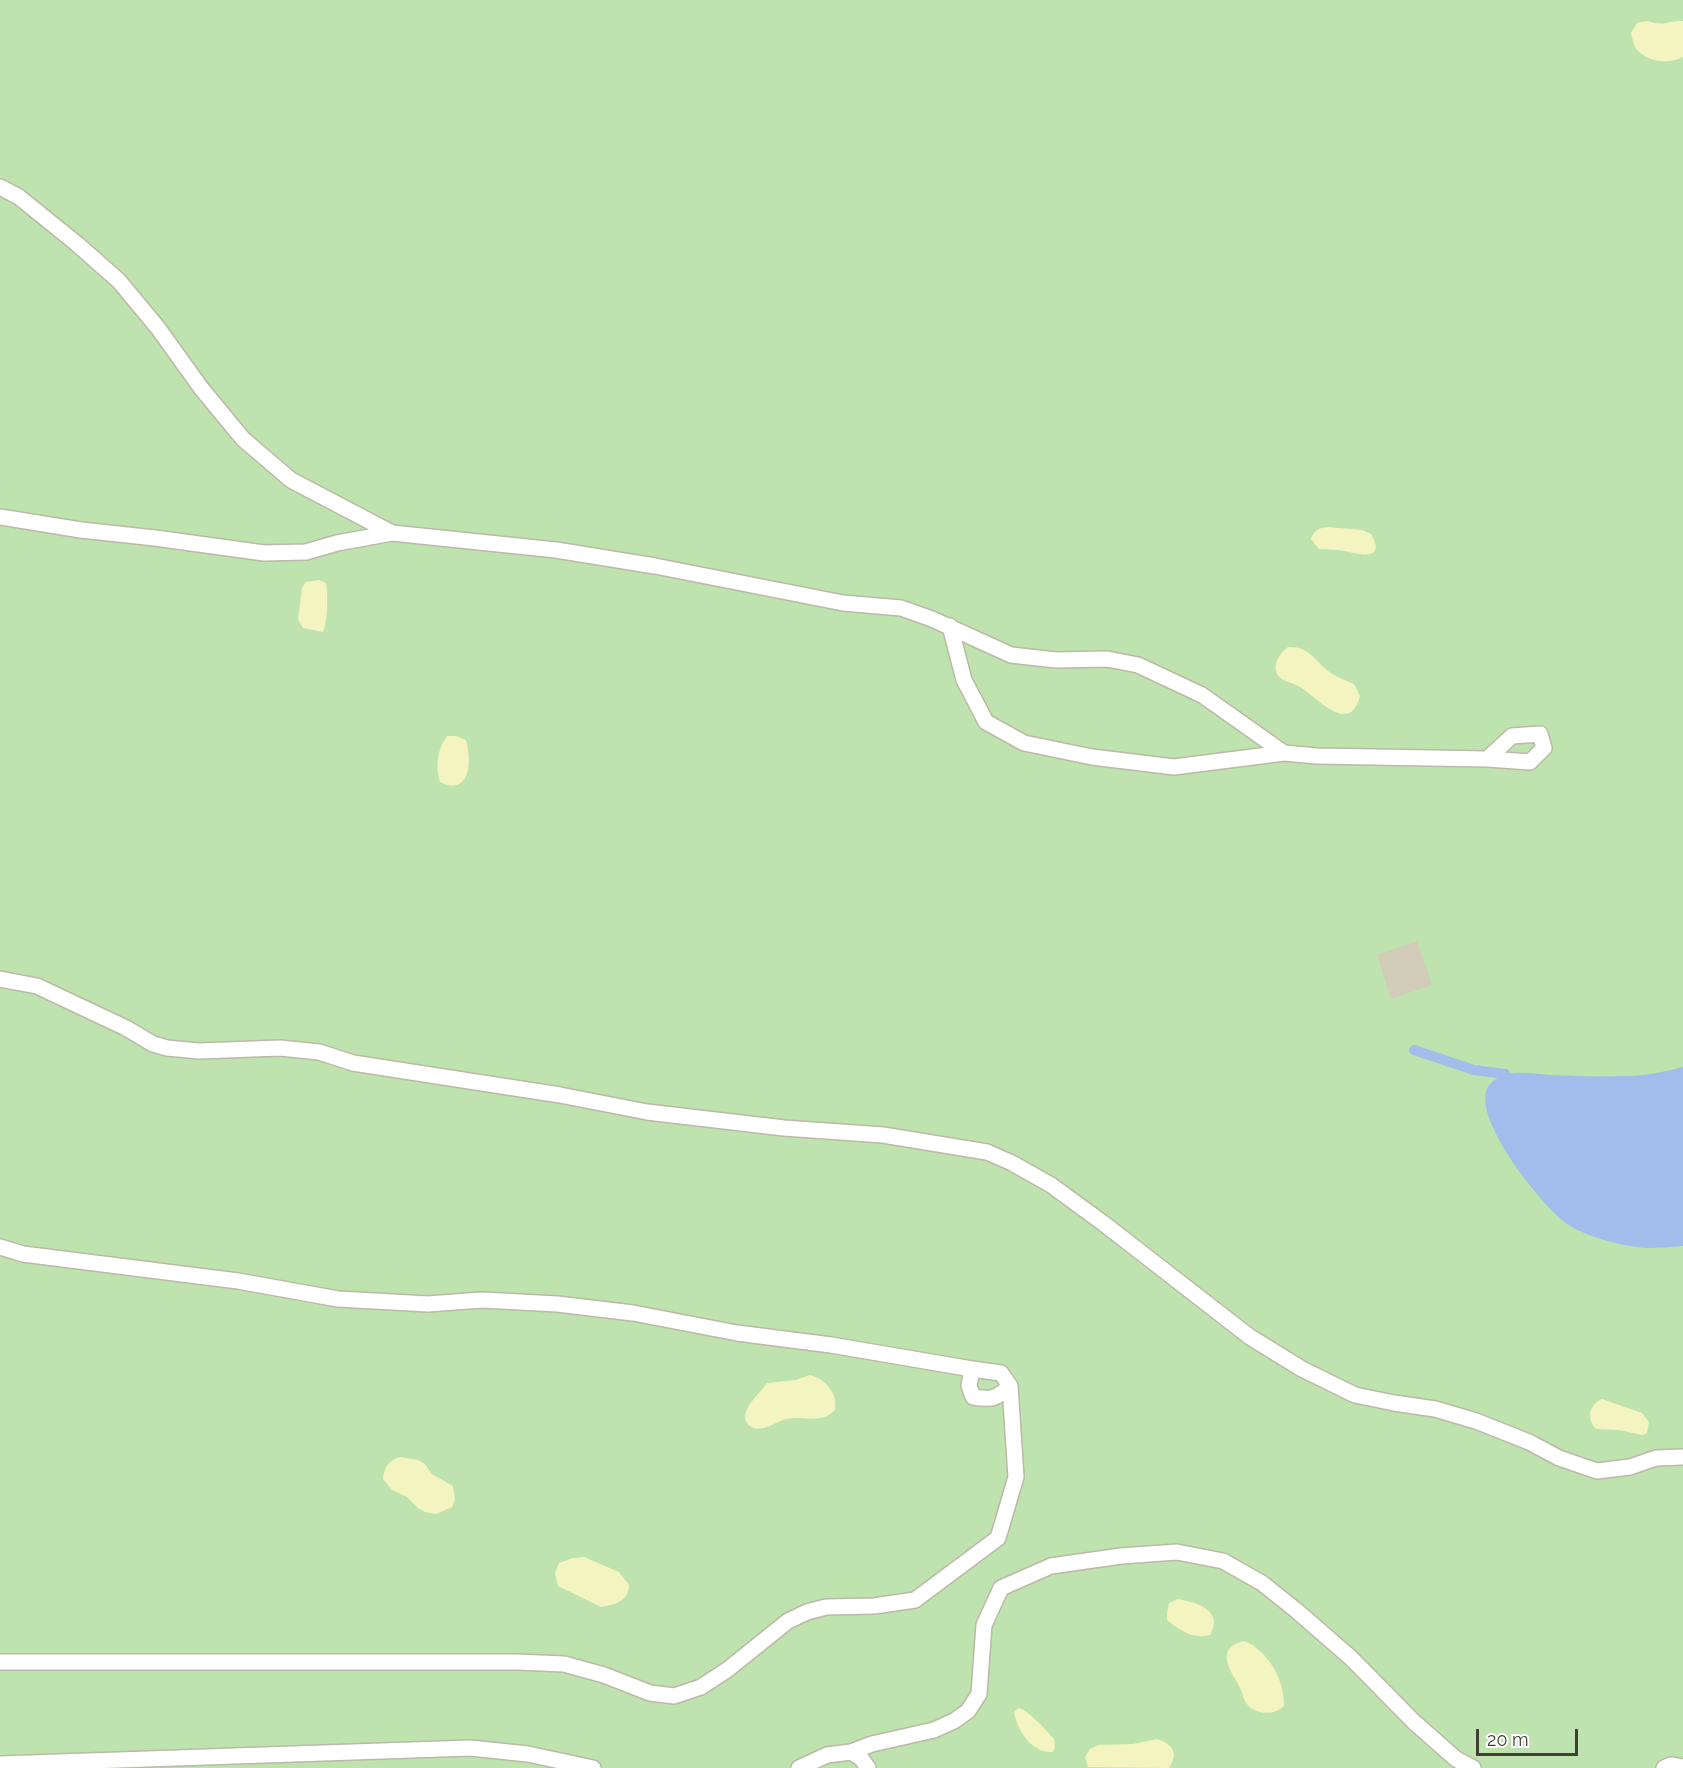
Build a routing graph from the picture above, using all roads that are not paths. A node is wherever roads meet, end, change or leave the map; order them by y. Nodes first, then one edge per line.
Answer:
1 (0, 187) edge
2 (0, 517) edge
3 (392, 533) junction
4 (950, 626) junction
5 (1284, 753) junction
6 (1487, 759) dead end
7 (0, 979) edge
8 (0, 1247) edge
9 (972, 1369) junction
10 (1010, 1386) junction
11 (1683, 1456) edge
12 (0, 1662) edge
13 (851, 1752) junction
14 (0, 1764) edge
15 (1683, 1767) edge
16 (593, 1768) edge
17 (799, 1768) edge
18 (868, 1768) edge
19 (1473, 1768) edge
20 (1664, 1768) edge

1 - 3 lane
2 - 3 lane
3 - 4 lane
4 - 5 lane
4 - 5 lane
5 - 6 lane
7 - 11 lane
8 - 9 lane
9 - 10 lane
9 - 10 lane
10 - 12 lane
13 - 17 lane
13 - 18 lane
13 - 19 lane
14 - 16 lane
15 - 20 lane

